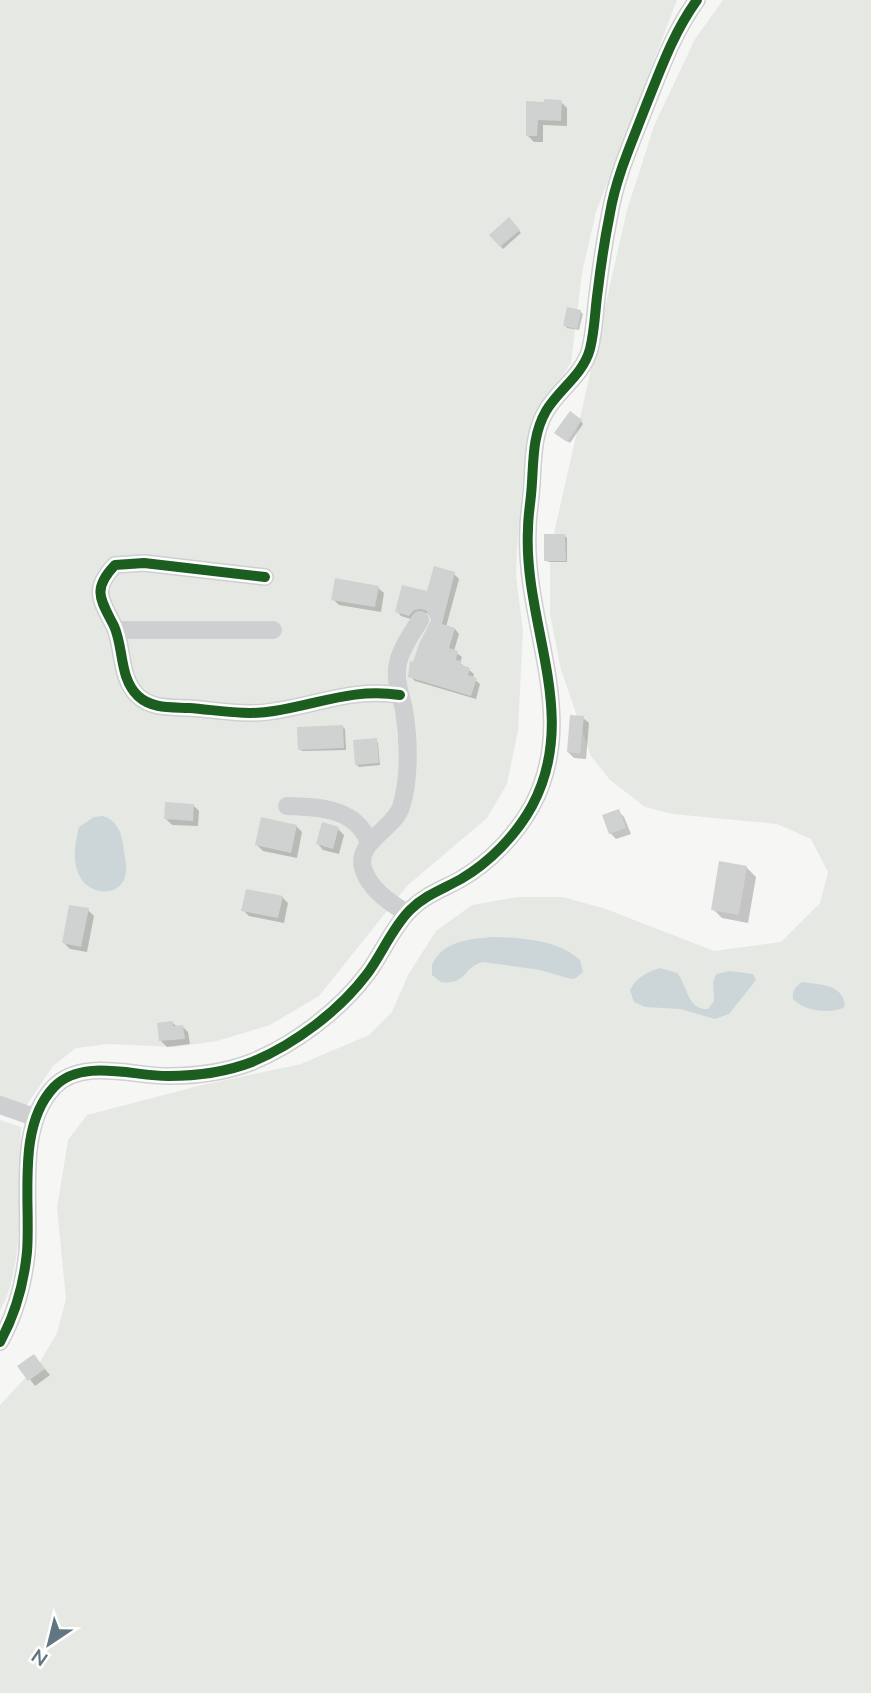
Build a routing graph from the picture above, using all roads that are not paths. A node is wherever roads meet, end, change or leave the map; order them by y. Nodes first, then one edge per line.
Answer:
1 (695, 1) edge
2 (265, 577) dead end
3 (419, 620) dead end
4 (273, 629) dead end
5 (116, 630) junction
6 (400, 695) junction
7 (287, 806) dead end
8 (369, 843) junction
9 (407, 913) junction
10 (0, 1105) edge
11 (34, 1118) junction
12 (0, 1342) edge

1 - 9 street
2 - 5 street
3 - 6 street
4 - 5 street
5 - 6 street
6 - 8 street
7 - 8 street
8 - 9 street
9 - 11 street
10 - 11 street
11 - 12 street

